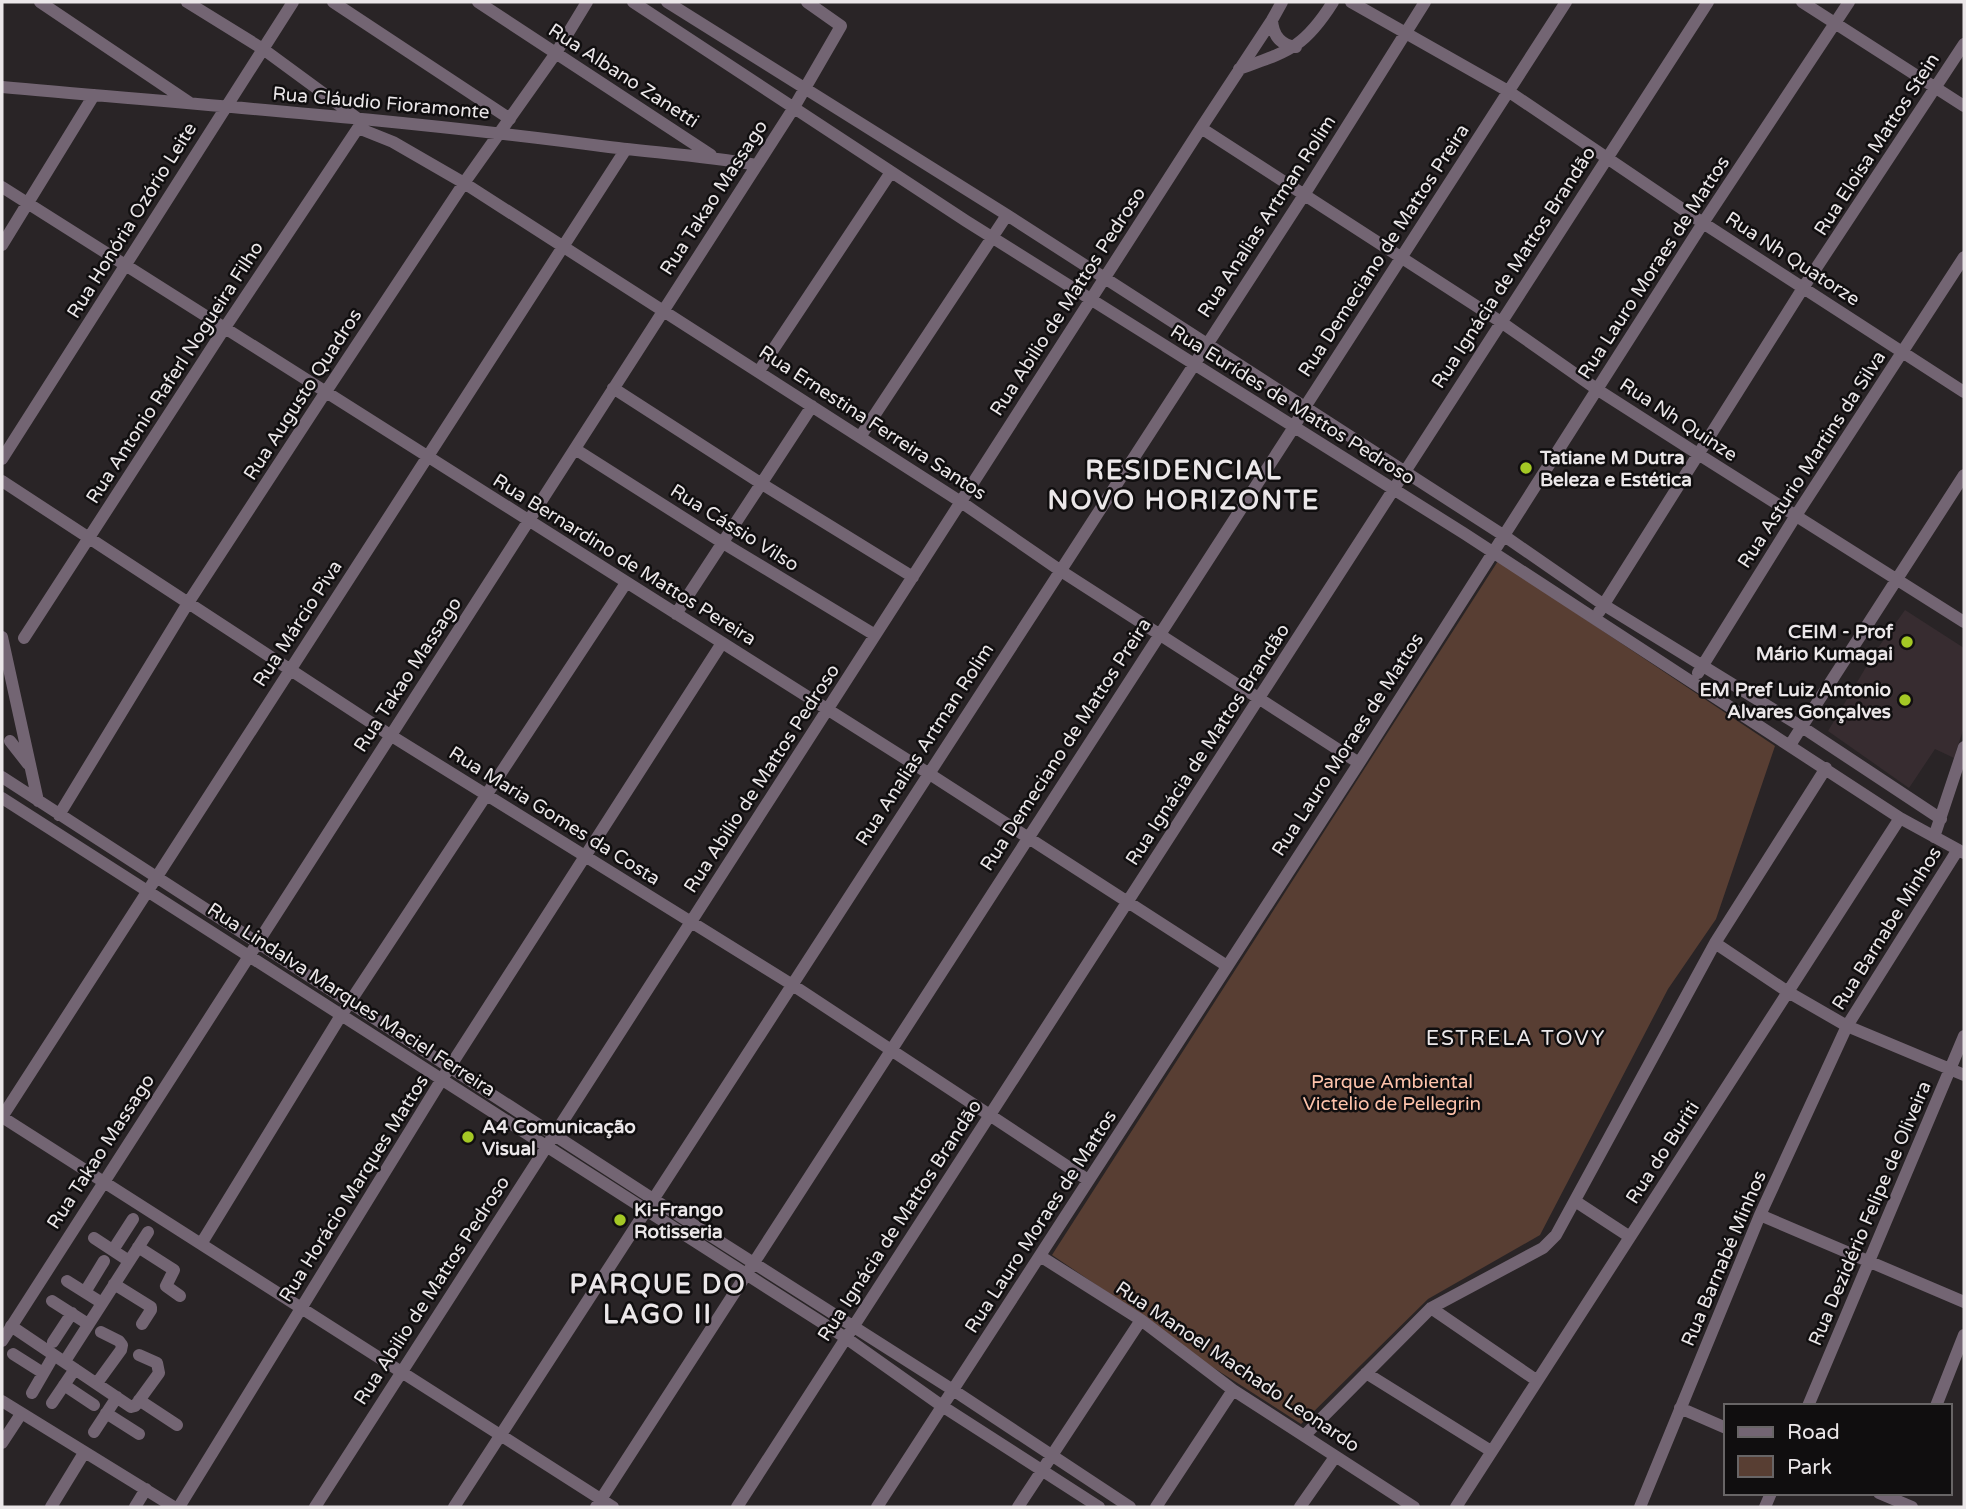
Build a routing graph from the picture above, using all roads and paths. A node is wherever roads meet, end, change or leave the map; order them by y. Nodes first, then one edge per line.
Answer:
1 (40, 2) edge
2 (187, 2) edge
3 (293, 2) edge
4 (333, 2) edge
5 (478, 2) edge
6 (587, 2) edge
7 (633, 2) edge
8 (667, 2) edge
9 (807, 2) edge
10 (1282, 2) edge
11 (1333, 2) edge
12 (1351, 2) edge
13 (1425, 2) edge
14 (1566, 2) edge
15 (1708, 2) edge
16 (1802, 2) edge
17 (1849, 2) edge
18 (1272, 20) junction
19 (1835, 23) junction
20 (1405, 32) junction
21 (1964, 44) edge
22 (1296, 47) junction
23 (263, 49) junction
24 (556, 53) junction
25 (1239, 69) junction
26 (2, 87) edge
27 (1937, 88) junction
28 (804, 89) junction
29 (1508, 91) junction
30 (94, 95) junction
31 (192, 104) junction
32 (1964, 106) edge
33 (225, 107) junction
34 (793, 109) junction
35 (510, 119) junction
36 (359, 124) junction
37 (1201, 128) junction
38 (501, 132) junction
39 (626, 149) junction
40 (715, 158) junction
41 (1606, 158) junction
42 (756, 165) junction
43 (891, 172) junction
44 (464, 183) junction
45 (2, 187) edge
46 (1304, 195) junction
47 (28, 205) junction
48 (1007, 215) junction
49 (1703, 223) junction
50 (992, 238) junction
51 (2, 245) edge
52 (562, 246) junction
53 (1964, 257) edge
54 (1401, 258) junction
55 (124, 266) junction
56 (1105, 278) junction
57 (1804, 288) junction
58 (1091, 301) junction
59 (663, 310) junction
60 (1501, 322) junction
61 (224, 329) junction
62 (1207, 344) junction
63 (1903, 352) junction
64 (1193, 364) junction
65 (758, 372) junction
66 (613, 388) junction
67 (1598, 390) junction
68 (1964, 392) edge
69 (325, 393) junction
70 (812, 406) junction
71 (1305, 407) junction
72 (1294, 427) junction
73 (860, 437) junction
74 (575, 449) junction
75 (1698, 454) junction
76 (427, 457) junction
77 (2, 459) edge
78 (1405, 472) junction
79 (1964, 475) edge
80 (2, 481) edge
81 (762, 484) junction
82 (1394, 490) junction
83 (961, 502) junction
84 (1795, 517) junction
85 (528, 521) junction
86 (1503, 535) junction
87 (89, 538) junction
88 (723, 543) junction
89 (1492, 553) junction
90 (1061, 571) junction
91 (913, 577) junction
92 (1898, 579) junction
93 (626, 583) junction
94 (188, 603) junction
95 (1604, 605) junction
96 (676, 614) junction
97 (1595, 619) junction
98 (1964, 622) edge
99 (875, 635) junction
100 (1159, 635) junction
101 (2, 637) edge
102 (24, 638) dead end
103 (722, 643) junction
104 (1702, 666) junction
105 (290, 670) junction
106 (1693, 682) junction
107 (1260, 698) junction
108 (827, 710) junction
109 (1802, 727) junction
110 (23, 728) junction
111 (390, 735) junction
112 (6, 743) edge
113 (1790, 745) junction
114 (1964, 747) edge
115 (1359, 763) junction
116 (30, 767) junction
117 (1826, 768) junction
118 (928, 774) junction
119 (2, 777) edge
120 (26, 792) junction
121 (488, 795) junction
122 (2, 798) edge
123 (38, 801) junction
124 (17, 808) junction
125 (59, 815) junction
126 (1900, 818) junction
127 (1941, 819) junction
128 (1934, 837) junction
129 (1028, 838) junction
130 (1961, 852) edge
131 (585, 857) junction
132 (156, 878) junction
133 (148, 890) junction
134 (1128, 902) junction
135 (691, 922) junction
136 (1715, 943) junction
137 (253, 949) junction
138 (1227, 966) junction
139 (791, 984) junction
140 (1788, 992) junction
141 (350, 1003) junction
142 (342, 1014) junction
143 (1847, 1026) junction
144 (1964, 1036) edge
145 (890, 1050) junction
146 (1950, 1070) junction
147 (446, 1073) junction
148 (1964, 1075) edge
149 (990, 1115) junction
150 (2, 1118) edge
151 (554, 1135) junction
152 (546, 1147) junction
153 (1088, 1180) junction
154 (103, 1182) junction
155 (1575, 1201) junction
156 (650, 1205) junction
157 (1760, 1215) junction
158 (132, 1219) dead end
159 (148, 1232) dead end
160 (1630, 1237) junction
161 (94, 1238) dead end
162 (201, 1244) junction
163 (138, 1247) junction
164 (113, 1250) junction
165 (1040, 1256) junction
166 (104, 1261) dead end
167 (129, 1261) junction
168 (754, 1262) junction
169 (1869, 1262) junction
170 (743, 1278) junction
171 (67, 1281) dead end
172 (114, 1284) junction
173 (85, 1292) junction
174 (180, 1296) dead end
175 (52, 1301) dead end
176 (1964, 1302) edge
177 (102, 1303) junction
178 (301, 1308) junction
179 (1431, 1308) junction
180 (72, 1314) junction
181 (1141, 1320) junction
182 (88, 1324) junction
183 (142, 1324) dead end
184 (10, 1326) junction
185 (853, 1327) junction
186 (101, 1332) dead end
187 (1964, 1335) edge
188 (846, 1338) junction
189 (2, 1340) edge
190 (13, 1354) dead end
191 (139, 1355) dead end
192 (62, 1356) junction
193 (401, 1372) junction
194 (43, 1373) junction
195 (1366, 1373) junction
196 (1536, 1380) junction
197 (97, 1384) junction
198 (64, 1385) junction
199 (953, 1390) junction
200 (1233, 1390) junction
201 (32, 1393) dead end
202 (117, 1397) junction
203 (139, 1400) junction
204 (2, 1401) edge
205 (51, 1403) dead end
206 (1809, 1404) edge
207 (1937, 1404) edge
208 (94, 1405) dead end
209 (942, 1406) junction
210 (1681, 1408) junction
211 (106, 1413) junction
212 (20, 1414) junction
213 (177, 1425) dead end
214 (1724, 1427) edge
215 (94, 1432) dead end
216 (138, 1434) dead end
217 (1304, 1436) junction
218 (504, 1437) junction
219 (2, 1443) edge
220 (1491, 1451) junction
221 (84, 1453) junction
222 (1052, 1457) junction
223 (1335, 1457) junction
224 (1042, 1471) junction
225 (146, 1489) junction
226 (602, 1501) edge
227 (1899, 1501) edge
228 (51, 1507) edge
229 (135, 1507) edge
230 (177, 1507) edge
231 (315, 1507) edge
232 (454, 1507) edge
233 (737, 1507) edge
234 (877, 1507) edge
235 (1018, 1507) edge
236 (1099, 1507) edge
237 (1130, 1507) edge
238 (1157, 1507) edge
239 (1300, 1507) edge
240 (1411, 1507) edge
241 (1456, 1507) edge
242 (1640, 1507) edge
243 (1912, 1507) edge

1 - 31 street
2 - 23 street
3 - 23 street, Rua Honória Ozório Leite
4 - 35 street
5 - 24 street, Rua Albano Zanetti
6 - 24 street, Rua Augusto Quadros
7 - 34 street, Rua Eurídes de Mattos Pedroso
8 - 28 street, Rua Eurídes de Mattos Pedroso
9 - 28 street, Rua Takao Massago
10 - 18 street, Rua Abilio de Mattos Pedroso
11 - 22 street
12 - 20 street, Rua Nh Quatorze
13 - 20 street, Rua Analias Artman Rolim
14 - 29 street, Rua Demeciano de Mattos Preira
15 - 41 street, Rua Ignácia de Mattos Brandão
16 - 19 street
17 - 19 street, Rua Lauro Moraes de Mattos
18 - 22 street
18 - 25 street, Rua Abilio de Mattos Pedroso
19 - 27 street
19 - 49 street, Rua Lauro Moraes de Mattos
20 - 29 street, Rua Nh Quatorze
20 - 46 street, Rua Analias Artman Rolim
21 - 27 street, Rua Eloisa Mattos Stein
22 - 25 street
23 - 33 street, Rua Honória Ozório Leite
23 - 36 street
24 - 35 street, Rua Augusto Quadros
24 - 40 street, Rua Albano Zanetti
25 - 37 street, Rua Abilio de Mattos Pedroso
26 - 30 street, Rua Cláudio Fioramonte
27 - 32 street
27 - 57 street, Rua Eloisa Mattos Stein
28 - 34 street, Rua Takao Massago
28 - 48 street, Rua Eurídes de Mattos Pedroso
29 - 41 street, Rua Nh Quatorze
29 - 54 street, Rua Demeciano de Mattos Preira
30 - 31 street, Rua Cláudio Fioramonte
30 - 47 street
31 - 33 street, Rua Cláudio Fioramonte
33 - 36 street, Rua Cláudio Fioramonte
33 - 55 street, Rua Honória Ozório Leite
34 - 42 street, Rua Takao Massago
34 - 43 street, Rua Eurídes de Mattos Pedroso
35 - 38 street, Rua Augusto Quadros
36 - 38 street, Rua Cláudio Fioramonte
36 - 44 street, Rua Ernestina Ferreira Santos
36 - 61 street, Rua Antonio Raferl Nogueira Filho
37 - 46 street, Rua Nh Quinze
37 - 56 street, Rua Abilio de Mattos Pedroso
38 - 39 street, Rua Cláudio Fioramonte
38 - 44 street, Rua Augusto Quadros
39 - 40 street, Rua Cláudio Fioramonte
39 - 52 street, Rua Márcio Piva
40 - 42 street, Rua Cláudio Fioramonte
41 - 49 street, Rua Nh Quatorze
41 - 60 street, Rua Ignácia de Mattos Brandão
42 - 59 street, Rua Takao Massago
43 - 50 street, Rua Eurídes de Mattos Pedroso
43 - 65 street
44 - 52 street, Rua Ernestina Ferreira Santos
44 - 69 street, Rua Augusto Quadros
45 - 47 street, Rua Bernardino de Mattos Pereira
46 - 54 street, Rua Nh Quinze
46 - 62 street, Rua Analias Artman Rolim
47 - 51 street
47 - 55 street, Rua Bernardino de Mattos Pereira
48 - 50 street
48 - 56 street, Rua Eurídes de Mattos Pedroso
49 - 57 street, Rua Nh Quatorze
49 - 67 street, Rua Lauro Moraes de Mattos
50 - 58 street, Rua Eurídes de Mattos Pedroso
50 - 73 street
52 - 59 street, Rua Ernestina Ferreira Santos
52 - 76 street, Rua Márcio Piva
53 - 63 street, Rua Asturio Martins da Silva
54 - 60 street, Rua Nh Quinze
54 - 71 street, Rua Demeciano de Mattos Preira
55 - 61 street, Rua Bernardino de Mattos Pereira
55 - 77 street, Rua Honória Ozório Leite
56 - 58 street, Rua Abilio de Mattos Pedroso
56 - 62 street, Rua Eurídes de Mattos Pedroso
57 - 63 street, Rua Nh Quatorze
57 - 75 street, Rua Eloisa Mattos Stein
58 - 64 street, Rua Eurídes de Mattos Pedroso
58 - 83 street, Rua Abilio de Mattos Pedroso
59 - 65 street, Rua Ernestina Ferreira Santos
59 - 66 street, Rua Takao Massago
60 - 67 street, Rua Nh Quinze
60 - 78 street, Rua Ignácia de Mattos Brandão
61 - 69 street, Rua Bernardino de Mattos Pereira
61 - 87 street, Rua Antonio Raferl Nogueira Filho
62 - 64 street, Rua Analias Artman Rolim
62 - 71 street, Rua Eurídes de Mattos Pedroso
63 - 68 street, Rua Nh Quatorze
63 - 84 street, Rua Asturio Martins da Silva
64 - 72 street, Rua Eurídes de Mattos Pedroso
64 - 90 street, Rua Analias Artman Rolim
65 - 70 street, Rua Ernestina Ferreira Santos
66 - 74 street, Rua Takao Massago
66 - 81 street
67 - 75 street, Rua Nh Quinze
67 - 86 street, Rua Lauro Moraes de Mattos
69 - 76 street, Rua Bernardino de Mattos Pereira
69 - 94 street, Rua Augusto Quadros
70 - 73 street, Rua Ernestina Ferreira Santos
70 - 81 street
71 - 72 street, Rua Demeciano de Mattos Preira
71 - 78 street, Rua Eurídes de Mattos Pedroso
72 - 82 street, Rua Eurídes de Mattos Pedroso
72 - 100 street, Rua Demeciano de Mattos Preira
73 - 83 street, Rua Ernestina Ferreira Santos
74 - 85 street, Rua Takao Massago
74 - 88 street, Rua Cássio Vilso
75 - 84 street, Rua Nh Quinze
75 - 95 street, Rua Eloisa Mattos Stein
76 - 85 street, Rua Bernardino de Mattos Pereira
76 - 105 street, Rua Márcio Piva
78 - 82 street, Rua Ignácia de Mattos Brandão
78 - 86 street, Rua Eurídes de Mattos Pedroso
79 - 92 street
80 - 87 street, Rua Maria Gomes da Costa
81 - 88 street
81 - 91 street
82 - 89 street, Rua Eurídes de Mattos Pedroso
82 - 107 street, Rua Ignácia de Mattos Brandão
83 - 90 street, Rua Ernestina Ferreira Santos
83 - 91 street, Rua Abilio de Mattos Pedroso
84 - 92 street, Rua Nh Quinze
84 - 104 street, Rua Asturio Martins da Silva
85 - 93 street, Rua Bernardino de Mattos Pereira
85 - 111 street, Rua Takao Massago
86 - 89 street, Rua Lauro Moraes de Mattos
86 - 95 street, Rua Eurídes de Mattos Pedroso
87 - 94 street, Rua Maria Gomes da Costa
87 - 102 street, Rua Antonio Raferl Nogueira Filho
88 - 96 street
88 - 99 street, Rua Cássio Vilso
89 - 97 street, Rua Eurídes de Mattos Pedroso
89 - 115 street, Rua Lauro Moraes de Mattos
90 - 100 street, Rua Ernestina Ferreira Santos
90 - 118 street, Rua Analias Artman Rolim
91 - 99 street, Rua Abilio de Mattos Pedroso
92 - 98 street, Rua Nh Quinze
92 - 109 street
93 - 96 street, Rua Bernardino de Mattos Pereira
93 - 121 street
94 - 105 street, Rua Maria Gomes da Costa
94 - 125 street, Rua Augusto Quadros
95 - 97 street, Rua Eloisa Mattos Stein
95 - 104 street, Rua Eurídes de Mattos Pedroso
96 - 103 street, Rua Bernardino de Mattos Pereira
97 - 106 street, Rua Eurídes de Mattos Pedroso
99 - 108 street, Rua Abilio de Mattos Pedroso
100 - 107 street, Rua Ernestina Ferreira Santos
100 - 129 street, Rua Demeciano de Mattos Preira
101 - 110 street
103 - 108 street, Rua Bernardino de Mattos Pereira
103 - 131 street, Rua Horácio Marques Mattos
104 - 106 street, Rua Asturio Martins da Silva
104 - 109 street, Rua Eurídes de Mattos Pedroso
105 - 111 street, Rua Maria Gomes da Costa
105 - 132 street, Rua Márcio Piva
106 - 113 street, Rua Eurídes de Mattos Pedroso
107 - 115 street, Rua Ernestina Ferreira Santos
107 - 134 street, Rua Ignácia de Mattos Brandão
108 - 118 street, Rua Bernardino de Mattos Pereira
108 - 135 street, Rua Abilio de Mattos Pedroso
109 - 113 street
109 - 127 street, Rua Eurídes de Mattos Pedroso
110 - 112 street
110 - 116 street
111 - 121 street, Rua Maria Gomes da Costa
111 - 137 street, Rua Takao Massago
112 - 116 street
113 - 117 street, Rua Eurídes de Mattos Pedroso
114 - 127 street
115 - 138 street, Rua Lauro Moraes de Mattos
116 - 123 street
117 - 126 street, Rua Eurídes de Mattos Pedroso
117 - 136 street
118 - 129 street, Rua Bernardino de Mattos Pereira
118 - 139 street, Rua Analias Artman Rolim
119 - 120 street
120 - 123 street
120 - 124 street
121 - 131 street, Rua Maria Gomes da Costa
121 - 141 street
122 - 124 street, Rua Lindalva Marques Maciel Ferreira
123 - 125 street
124 - 133 street, Rua Lindalva Marques Maciel Ferreira
125 - 132 street
126 - 128 street, Rua Eurídes de Mattos Pedroso
126 - 140 street, Rua do Buriti
127 - 128 street
128 - 130 street, Rua Eurídes de Mattos Pedroso
129 - 134 street, Rua Bernardino de Mattos Pereira
129 - 145 street, Rua Demeciano de Mattos Preira
130 - 143 street, Rua Barnabe Minhos
131 - 135 street, Rua Maria Gomes da Costa
131 - 147 street, Rua Horácio Marques Mattos
132 - 133 street, Rua Márcio Piva
132 - 137 street
133 - 137 street, Rua Lindalva Marques Maciel Ferreira
133 - 150 street, Rua Márcio Piva
134 - 138 street, Rua Bernardino de Mattos Pereira
134 - 149 street, Rua Ignácia de Mattos Brandão
135 - 139 street, Rua Maria Gomes da Costa
135 - 151 street, Rua Abilio de Mattos Pedroso
136 - 140 street
136 - 155 street
137 - 141 street
137 - 142 street, Rua Lindalva Marques Maciel Ferreira
137 - 154 street, Rua Takao Massago
138 - 153 street, Rua Lauro Moraes de Mattos
139 - 145 street, Rua Maria Gomes da Costa
139 - 156 street, Rua Analias Artman Rolim
140 - 143 street
140 - 160 street, Rua do Buriti
141 - 142 street
141 - 147 street
142 - 147 street, Rua Lindalva Marques Maciel Ferreira
142 - 162 street
143 - 146 street
143 - 157 street, Rua Barnabé Minhos
144 - 146 street, Rua Dezidério Felipe de Oliveira
145 - 149 street, Rua Maria Gomes da Costa
145 - 168 street, Rua Demeciano de Mattos Preira
146 - 148 street
146 - 169 street, Rua Dezidério Felipe de Oliveira
147 - 151 street
147 - 152 street, Rua Lindalva Marques Maciel Ferreira
147 - 178 street, Rua Horácio Marques Mattos
149 - 153 street, Rua Maria Gomes da Costa
149 - 185 street, Rua Ignácia de Mattos Brandão
150 - 154 street
151 - 152 street, Rua Abilio de Mattos Pedroso
151 - 156 street
152 - 156 street, Rua Lindalva Marques Maciel Ferreira
152 - 193 street, Rua Abilio de Mattos Pedroso
153 - 165 street, Rua Lauro Moraes de Mattos
154 - 162 street
154 - 184 street, Rua Takao Massago
155 - 160 street
155 - 179 street
156 - 168 street, Rua Lindalva Marques Maciel Ferreira
156 - 170 street, Rua Lindalva Marques Maciel Ferreira
156 - 218 street, Rua Analias Artman Rolim
157 - 169 street
157 - 210 street, Rua Barnabé Minhos
158 - 164 street
159 - 163 street
160 - 196 street, Rua do Buriti
161 - 164 street
162 - 178 street
163 - 167 street
163 - 174 street
164 - 167 street
165 - 181 street, Rua Manoel Machado Leonardo
165 - 199 street, Rua Lauro Moraes de Mattos
166 - 173 street
167 - 172 street
168 - 170 street, Rua Demeciano de Mattos Preira
168 - 185 street, Rua Lindalva Marques Maciel Ferreira
169 - 176 street
169 - 206 street, Rua Dezidério Felipe de Oliveira
170 - 188 street, Rua Lindalva Marques Maciel Ferreira
170 - 226 street, Rua Demeciano de Mattos Preira
171 - 173 street
172 - 177 street
172 - 183 street
173 - 177 street
175 - 180 street
177 - 182 street
178 - 193 street
178 - 230 street, Rua Horácio Marques Mattos
179 - 195 street
179 - 196 street
180 - 182 street
180 - 192 street
181 - 200 street, Rua Manoel Machado Leonardo
181 - 222 street
182 - 192 street
184 - 189 street, Rua Takao Massago
184 - 192 street
185 - 188 street, Rua Ignácia de Mattos Brandão
185 - 199 street, Rua Lindalva Marques Maciel Ferreira
186 - 197 street
187 - 207 street
188 - 209 street, Rua Lindalva Marques Maciel Ferreira
188 - 233 street, Rua Ignácia de Mattos Brandão
190 - 194 street
191 - 203 street
192 - 194 street
192 - 197 street
192 - 198 street
193 - 218 street
193 - 231 street, Rua Abilio de Mattos Pedroso
194 - 201 street
195 - 217 street
195 - 220 street
196 - 220 street, Rua do Buriti
197 - 202 street
198 - 205 street
198 - 208 street
199 - 209 street, Rua Lauro Moraes de Mattos
199 - 222 street, Rua Lindalva Marques Maciel Ferreira
200 - 217 street, Rua Manoel Machado Leonardo
200 - 238 street
202 - 203 street
202 - 211 street
203 - 213 street
204 - 212 street
209 - 224 street, Rua Lindalva Marques Maciel Ferreira
209 - 234 street, Rua Lauro Moraes de Mattos
210 - 214 street
210 - 242 street, Rua Barnabé Minhos
211 - 215 street
211 - 216 street
212 - 219 street
212 - 221 street
217 - 223 street, Rua Manoel Machado Leonardo
218 - 226 street
218 - 232 street, Rua Analias Artman Rolim
220 - 241 street, Rua do Buriti
221 - 225 street
221 - 228 street
222 - 224 street
222 - 237 street, Rua Lindalva Marques Maciel Ferreira
223 - 239 street
223 - 240 street, Rua Manoel Machado Leonardo
224 - 235 street
224 - 236 street, Rua Lindalva Marques Maciel Ferreira
225 - 229 street
225 - 230 street
227 - 243 street

